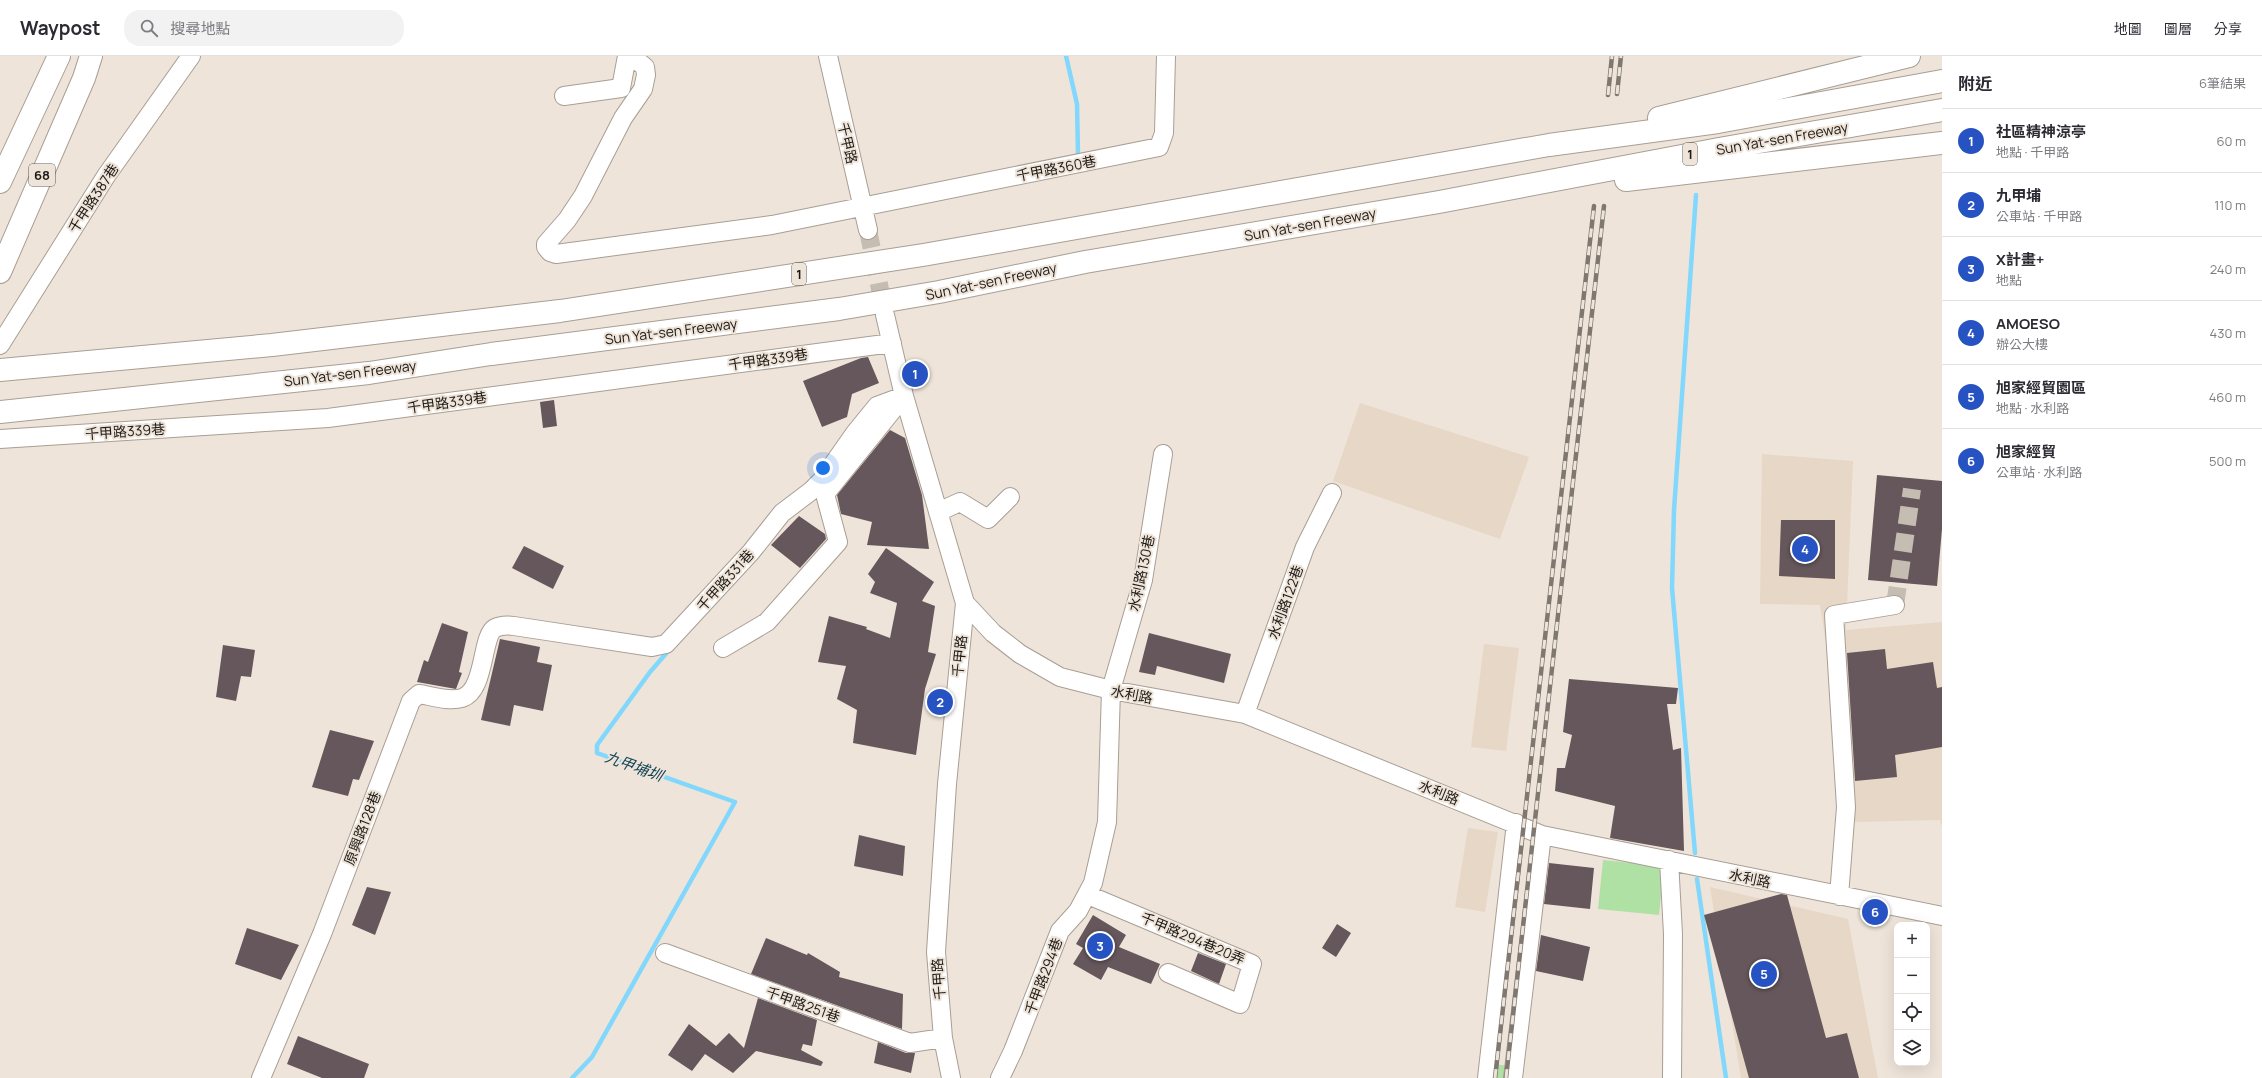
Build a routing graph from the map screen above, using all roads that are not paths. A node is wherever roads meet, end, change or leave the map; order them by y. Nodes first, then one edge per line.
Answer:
1 (59, 56) edge
2 (91, 56) edge
3 (97, 56) edge
4 (191, 56) edge
5 (627, 56) edge
6 (631, 56) edge
7 (828, 56) edge
8 (1166, 56) edge
9 (1909, 56) edge
10 (84, 78) junction
11 (1942, 81) edge
12 (564, 96) dead end
13 (1942, 110) edge
14 (1942, 143) edge
15 (1549, 145) junction
16 (0, 182) edge
17 (1438, 202) junction
18 (863, 206) junction
19 (868, 230) tunnel mouth
20 (0, 272) edge
21 (885, 315) tunnel mouth
22 (892, 343) junction
23 (0, 344) edge
24 (0, 370) edge
25 (904, 396) junction
26 (0, 412) edge
27 (0, 439) edge
28 (1163, 454) dead end
29 (1332, 493) dead end
30 (1010, 497) dead end
31 (938, 512) junction
32 (965, 603) junction
33 (1895, 605) dead end
34 (494, 628) joint
35 (723, 648) dead end
36 (1111, 690) junction
37 (1245, 714) junction
38 (1516, 823) junction
39 (1542, 834) junction
40 (1669, 860) junction
41 (1088, 895) junction
42 (1838, 896) junction
43 (1942, 916) edge
44 (665, 953) dead end
45 (1168, 973) dead end
46 (1498, 983) junction
47 (1523, 986) junction
48 (943, 1038) junction
49 (1490, 1053) junction
50 (1516, 1056) junction
51 (261, 1078) edge
52 (951, 1078) edge
53 (1000, 1078) edge
54 (1488, 1078) edge
55 (1513, 1078) edge
56 (1672, 1078) edge

1 - 16 highway, 68
2 - 10 highway, 68
3 - 10 highway
4 - 23 street, 千甲路387巷
5 - 12 street
6 - 18 street
7 - 18 street, 千甲路
8 - 18 street, 千甲路360巷
9 - 15 highway
10 - 20 highway, 68
11 - 15 highway, Sun Yat-sen Freeway / 1
13 - 17 highway, Sun Yat-sen Freeway / 1
14 - 17 highway
15 - 24 highway, Sun Yat-sen Freeway / 1
17 - 26 highway, Sun Yat-sen Freeway / 1
18 - 19 street, 千甲路
21 - 22 street, 千甲路
22 - 25 street, 千甲路
22 - 27 street, 千甲路339巷
25 - 31 street, 千甲路
25 - 34 street, 千甲路331巷
25 - 35 street
28 - 36 street, 水利路130巷
29 - 37 street, 水利路122巷
30 - 31 street
31 - 32 street, 千甲路
32 - 36 street, 水利路
32 - 48 street, 千甲路
33 - 42 street
34 - 51 street, 原興路128巷
36 - 37 street, 水利路
36 - 41 street, 千甲路294巷
37 - 38 street, 水利路
38 - 39 street, 水利路
38 - 46 street
39 - 40 street, 水利路
39 - 47 street
40 - 42 street, 水利路
40 - 56 street
41 - 45 street, 千甲路294巷20弄
41 - 53 street, 千甲路294巷
42 - 43 street, 水利路
44 - 48 street, 千甲路251巷
46 - 47 street
46 - 49 street
47 - 50 street
48 - 52 street, 千甲路
49 - 50 street
49 - 54 street
50 - 55 street

